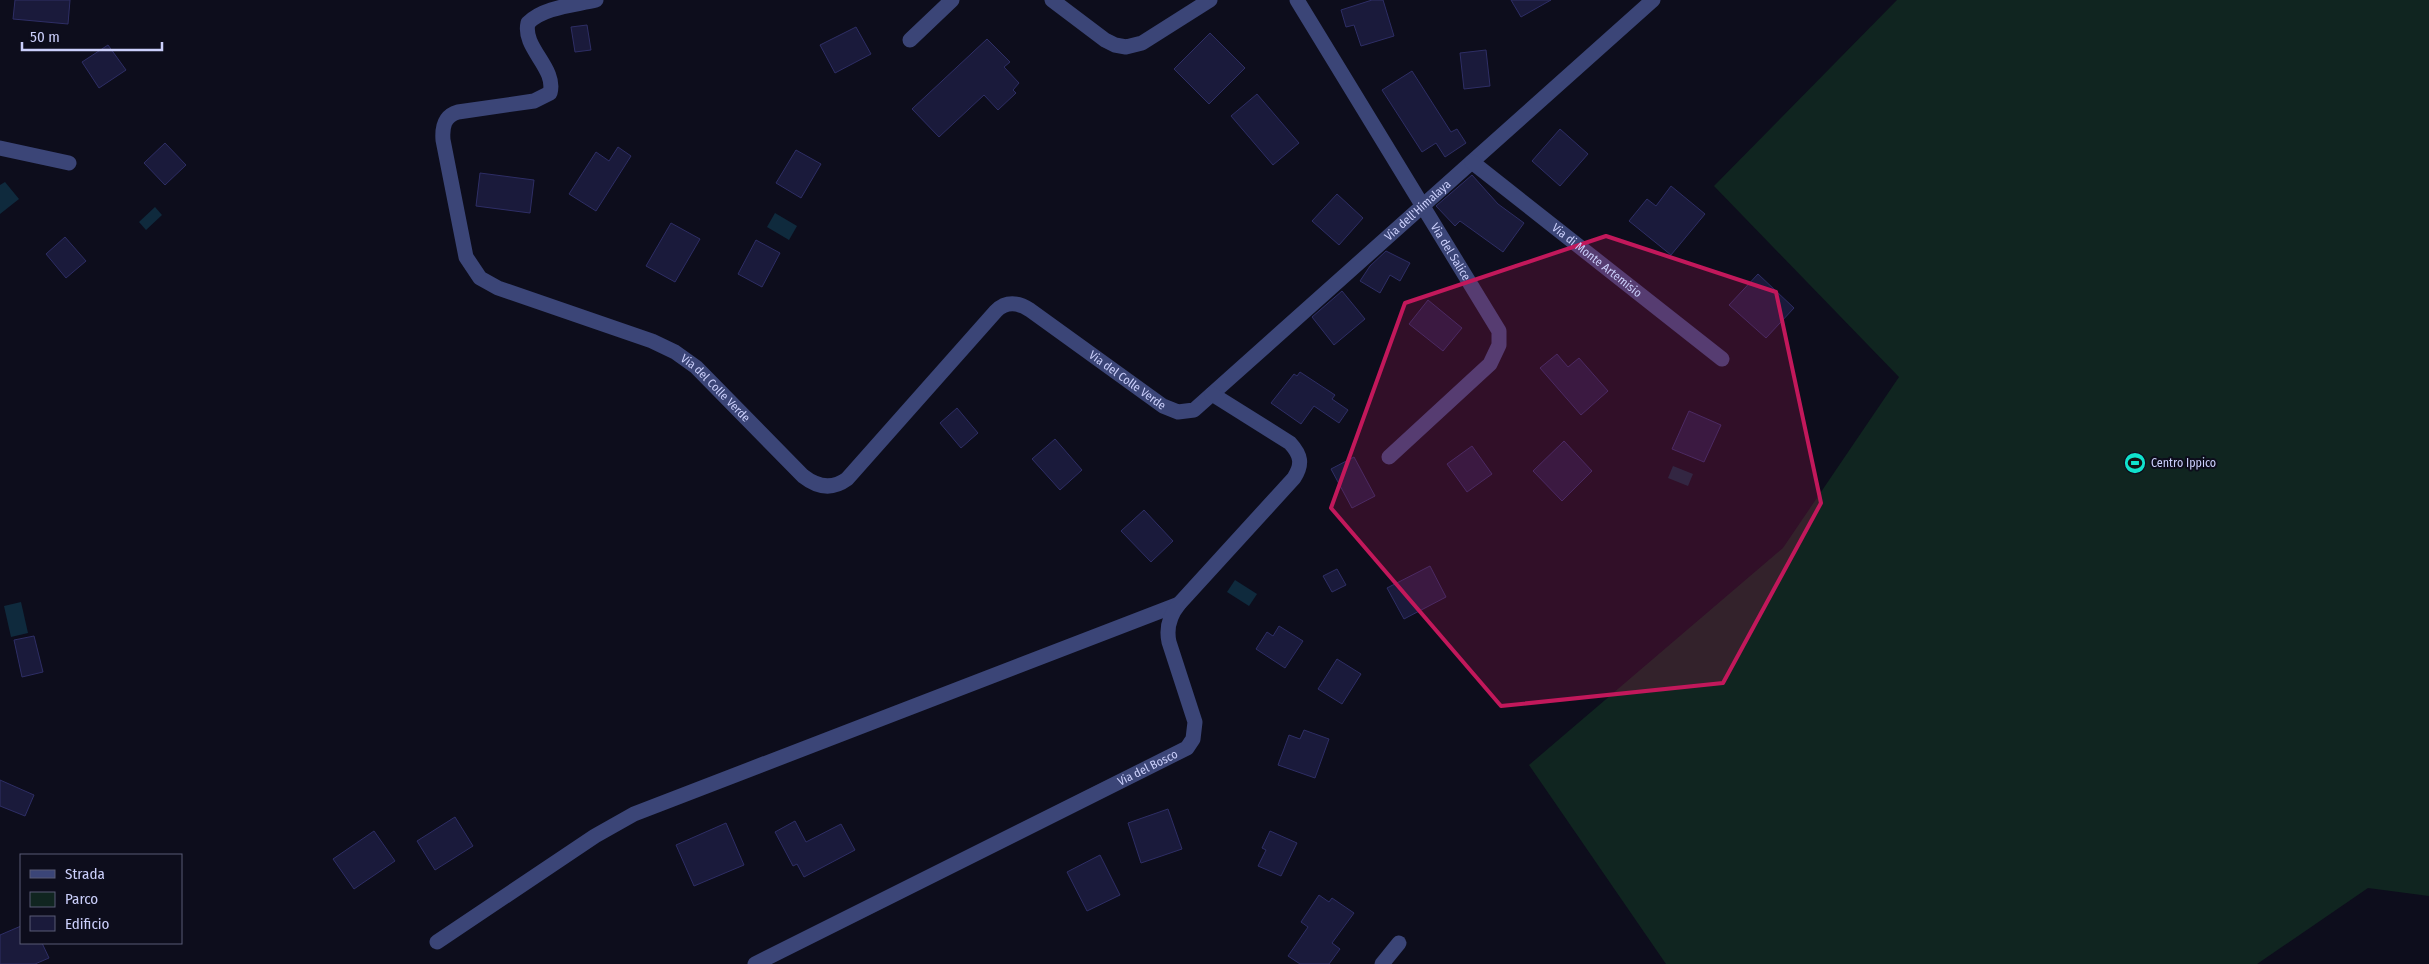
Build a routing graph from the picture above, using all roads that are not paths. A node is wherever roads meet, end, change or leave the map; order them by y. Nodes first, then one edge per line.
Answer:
1 (596, 0) edge
2 (952, 0) edge
3 (1052, 0) edge
4 (1210, 0) edge
5 (1297, 0) edge
6 (1653, 0) edge
7 (910, 40) dead end
8 (0, 148) edge
9 (1472, 162) junction
10 (69, 163) dead end
11 (1422, 206) junction
12 (1722, 359) dead end
13 (1212, 394) junction
14 (1178, 412) joint
15 (1389, 457) dead end
16 (1180, 604) junction
17 (437, 942) dead end
18 (1399, 943) dead end
19 (755, 964) edge
20 (1382, 964) edge

1 - 14 street, Via del Colle Verde
2 - 7 street
3 - 4 street
5 - 11 street, Via del Salice
6 - 9 street, Via dell'Himalaya
8 - 10 street
9 - 11 street, Via dell'Himalaya
9 - 12 street, Via di Monte Artemisio
11 - 13 street, Via dell'Himalaya
11 - 15 street, Via del Salice
13 - 14 street, Via dell'Himalaya
13 - 16 street, Via del Bosco
16 - 17 street
16 - 19 street, Via del Bosco
18 - 20 street

